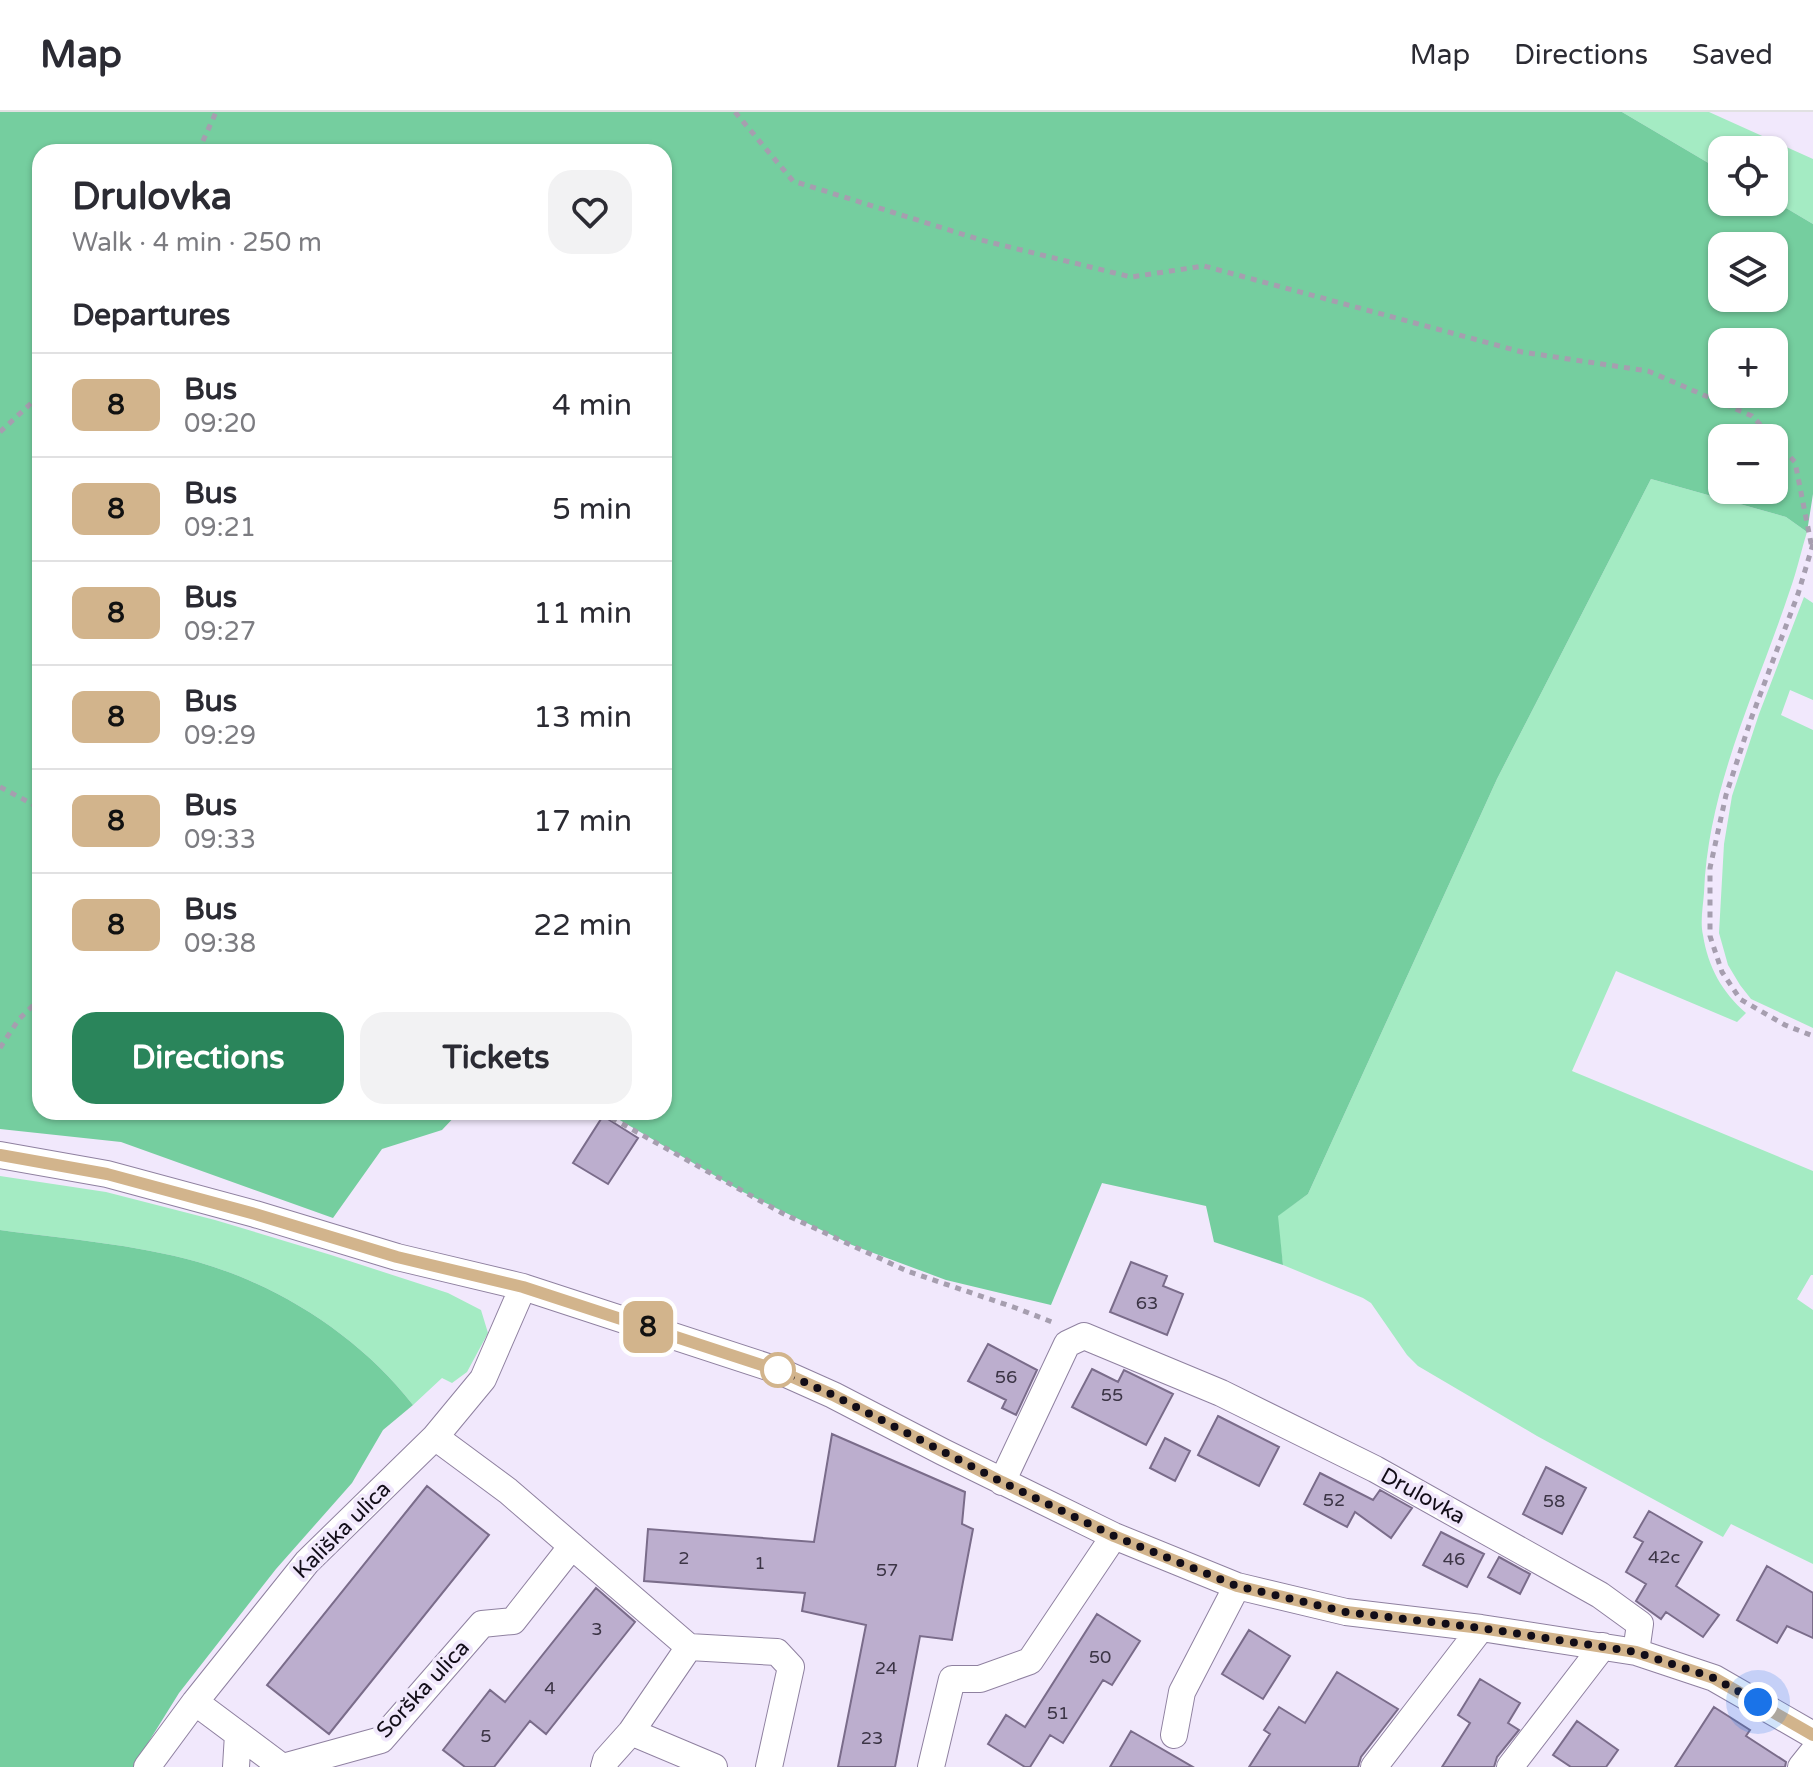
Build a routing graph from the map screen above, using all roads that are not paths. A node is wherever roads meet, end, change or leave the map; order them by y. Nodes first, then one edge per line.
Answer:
1 (0, 1155) edge
2 (523, 1287) junction
3 (435, 1437) junction
4 (1002, 1482) junction
5 (1114, 1536) junction
6 (572, 1546) junction
7 (1237, 1586) junction
8 (1481, 1628) junction
9 (1603, 1646) junction
10 (689, 1647) junction
11 (1636, 1652) junction
12 (195, 1702) junction
13 (631, 1732) junction
14 (238, 1734) junction
15 (1174, 1735) dead end
16 (1813, 1735) edge
17 (1813, 1752) edge
18 (147, 1767) edge
19 (236, 1767) edge
20 (282, 1767) edge
21 (604, 1767) edge
22 (714, 1767) edge
23 (769, 1767) edge
24 (931, 1767) edge
25 (1374, 1767) edge
26 (1510, 1767) edge
27 (1801, 1767) edge

1 - 2 street
2 - 3 street, Kališka ulica
2 - 4 street
3 - 6 street
3 - 12 street, Kališka ulica
4 - 5 street
4 - 11 street, Drulovka
5 - 7 street
5 - 24 street
6 - 10 street
6 - 20 street, Sorška ulica
7 - 8 street
7 - 15 street
8 - 9 street
8 - 25 street
9 - 11 street
9 - 26 street
10 - 13 street
10 - 23 street
11 - 16 street
12 - 14 street, Sorška ulica
12 - 18 street, Kališka ulica
13 - 21 street
13 - 22 street
14 - 19 street
14 - 20 street, Sorška ulica
17 - 27 street

